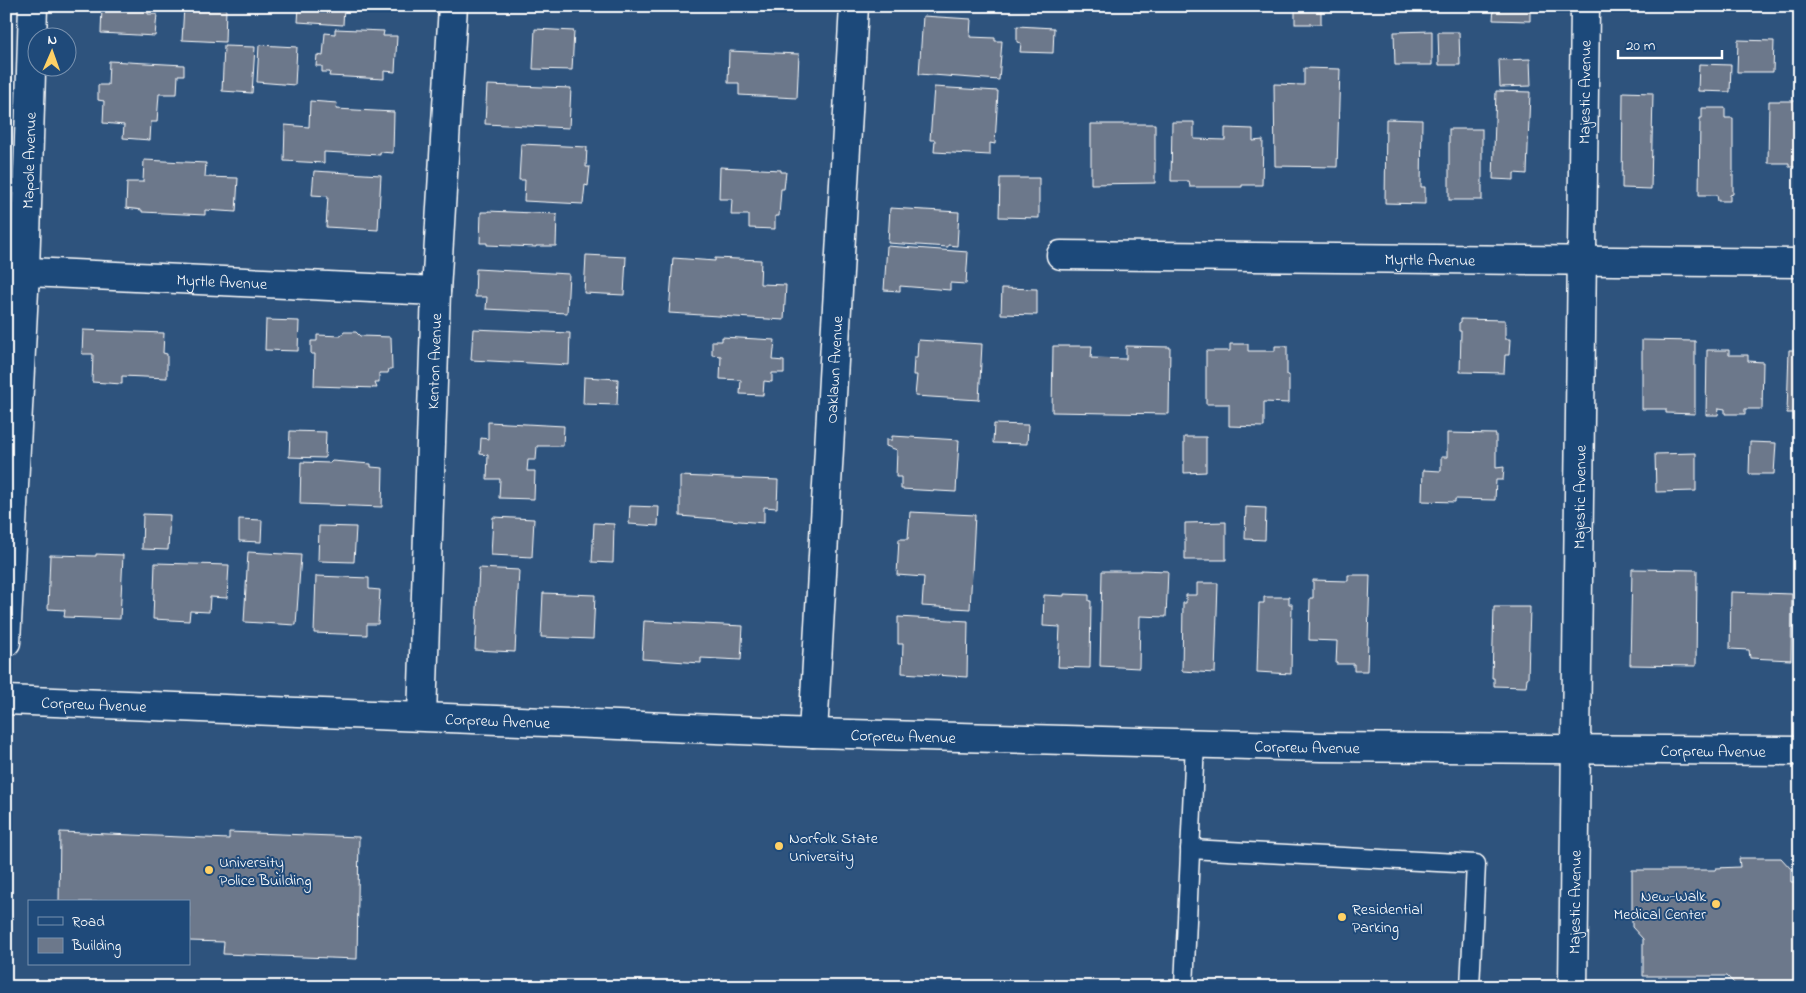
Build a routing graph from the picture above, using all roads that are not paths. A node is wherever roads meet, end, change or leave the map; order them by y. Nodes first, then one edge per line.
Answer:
1 (33, 6) edge
2 (453, 6) edge
3 (854, 6) edge
4 (1585, 6) edge
5 (1061, 255) dead end
6 (1583, 260) junction
7 (1800, 263) edge
8 (16, 271) edge
9 (436, 291) junction
10 (6, 642) edge
11 (6, 700) edge
12 (422, 716) junction
13 (813, 733) junction
14 (1195, 743) junction
15 (1576, 749) junction
16 (1800, 751) edge
17 (1190, 849) junction
18 (1184, 987) edge
19 (1470, 987) edge
20 (1573, 987) edge

1 - 8 street, Mapole Avenue
2 - 9 street, Kenton Avenue
3 - 13 street, Oaklawn Avenue
4 - 6 street, Majestic Avenue
5 - 6 street, Myrtle Avenue
6 - 7 street, Myrtle Avenue
6 - 15 street, Majestic Avenue
8 - 9 street, Myrtle Avenue
8 - 10 street, Mapole Avenue
9 - 12 street, Kenton Avenue
11 - 12 street, Corprew Avenue
12 - 13 street, Corprew Avenue
13 - 14 street, Corprew Avenue
14 - 15 street, Corprew Avenue
14 - 17 lane
15 - 16 street, Corprew Avenue
15 - 20 street, Majestic Avenue
17 - 18 lane
17 - 19 lane

